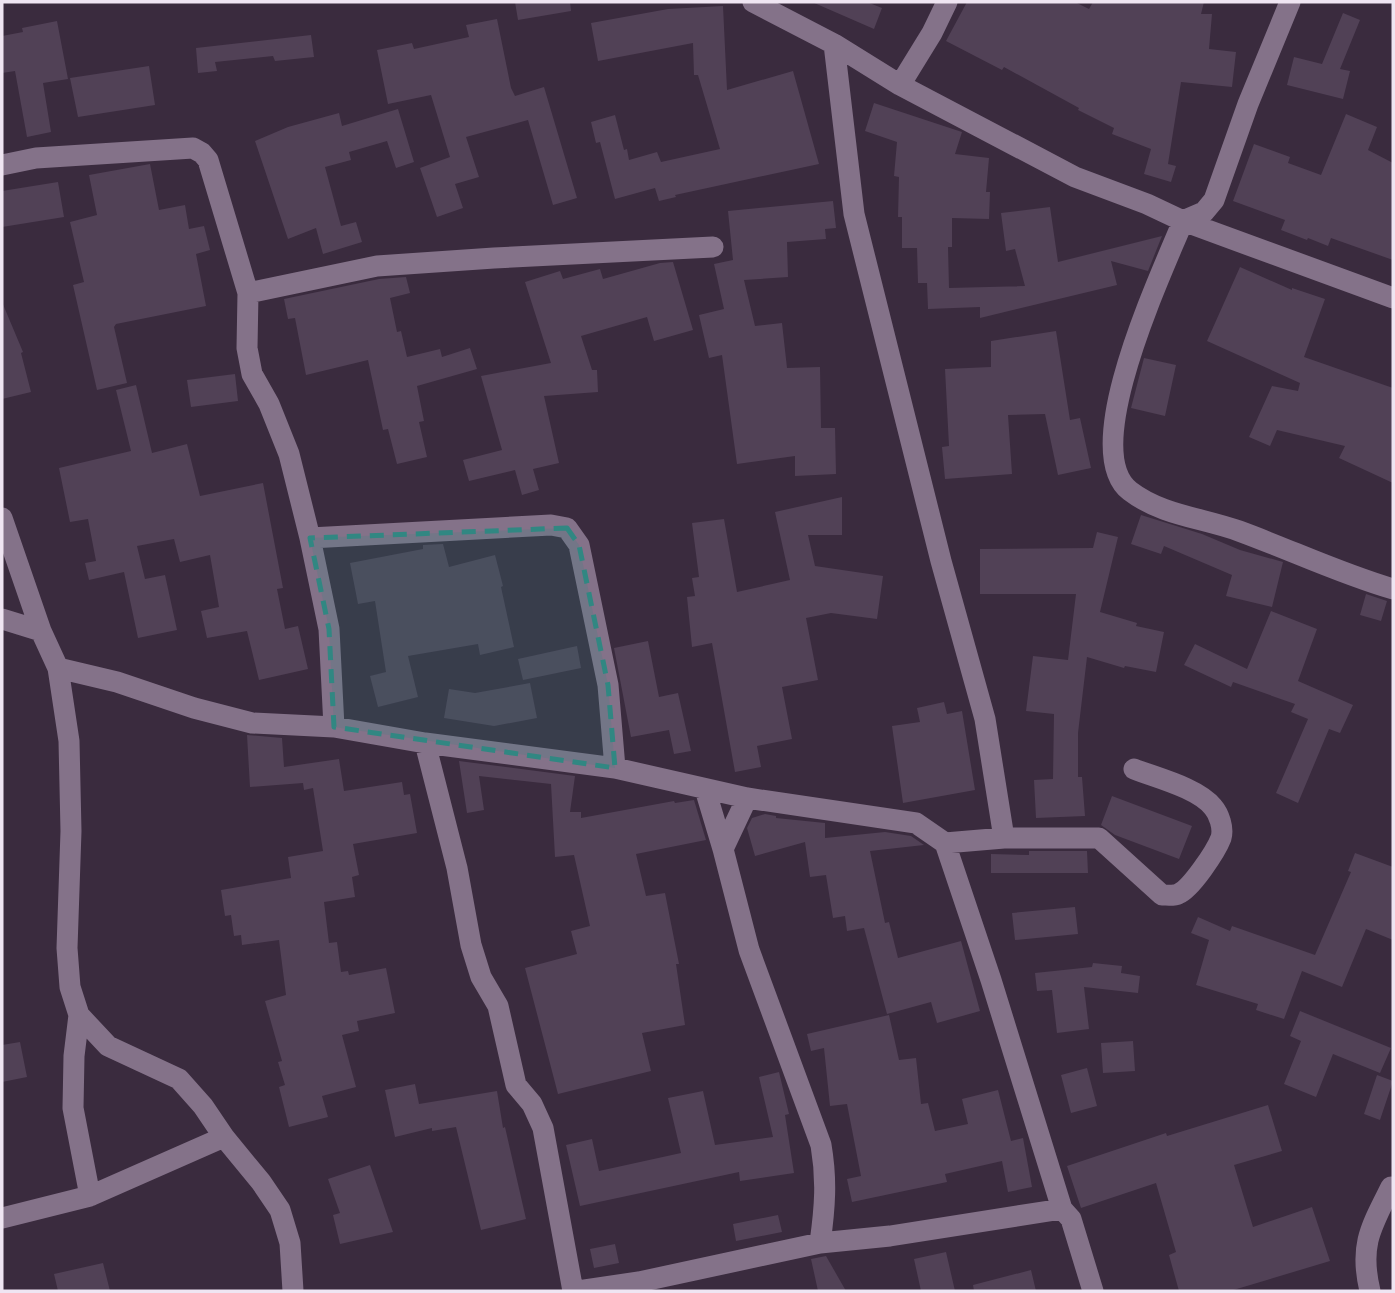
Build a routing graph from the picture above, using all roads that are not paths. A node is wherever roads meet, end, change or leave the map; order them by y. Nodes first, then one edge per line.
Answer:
1 (753, 2) edge
2 (947, 2) edge
3 (1290, 2) edge
4 (834, 44) junction
5 (900, 85) junction
6 (2, 165) edge
7 (1184, 221) junction
8 (713, 247) dead end
9 (248, 292) junction
10 (1393, 299) edge
11 (2, 518) edge
12 (310, 538) junction
13 (8, 556) edge
14 (1393, 589) edge
15 (2, 619) edge
16 (41, 631) junction
17 (58, 668) junction
18 (334, 727) junction
19 (425, 743) junction
20 (615, 768) junction
21 (1134, 769) dead end
22 (705, 789) junction
23 (747, 798) junction
24 (1004, 838) junction
25 (945, 843) junction
26 (723, 849) junction
27 (79, 1015) junction
28 (224, 1138) junction
29 (1392, 1185) edge
30 (90, 1196) junction
31 (1062, 1209) junction
32 (2, 1218) edge
33 (820, 1243) junction
34 (640, 1287) edge
35 (292, 1291) edge
36 (575, 1291) edge
37 (1093, 1291) edge
38 (1370, 1291) edge

1 - 4 street
2 - 5 street
3 - 7 street
4 - 5 street
4 - 24 street
5 - 7 street
6 - 9 street
7 - 10 street
7 - 14 street
8 - 9 street
9 - 12 street
11 - 13 street
12 - 18 street
12 - 20 street
13 - 16 street
15 - 16 street
16 - 17 street
17 - 18 street
17 - 27 street
18 - 19 street
19 - 20 street
19 - 36 street
20 - 22 street
21 - 24 street
22 - 23 street
22 - 26 street
23 - 25 street
23 - 26 street
24 - 25 street
25 - 31 street
26 - 33 street
27 - 28 street
27 - 30 street
28 - 30 street
28 - 35 street
29 - 38 street
30 - 32 street
31 - 33 street
31 - 37 street
33 - 34 street
34 - 36 street

